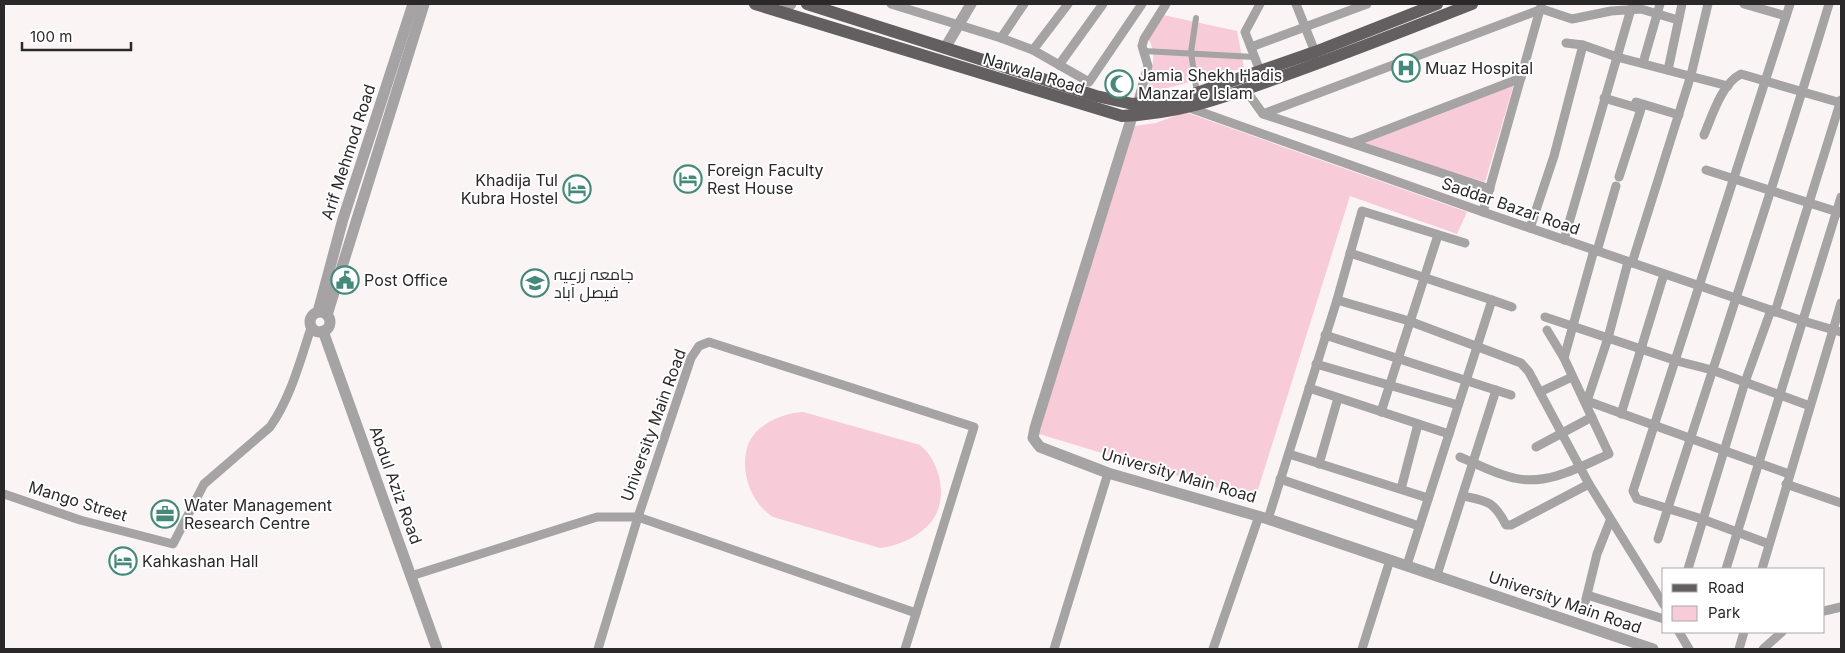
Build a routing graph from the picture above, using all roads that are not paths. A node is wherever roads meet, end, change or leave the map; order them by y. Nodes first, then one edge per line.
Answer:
1 (413, 4) edge
2 (424, 4) edge
3 (755, 4) edge
4 (807, 4) edge
5 (831, 4) edge
6 (891, 4) edge
7 (971, 4) edge
8 (1024, 4) edge
9 (1068, 4) edge
10 (1103, 4) edge
11 (1142, 4) edge
12 (1166, 4) edge
13 (1260, 4) edge
14 (1296, 4) edge
15 (1367, 4) edge
16 (1437, 4) edge
17 (1472, 4) edge
18 (1660, 4) edge
19 (1682, 4) edge
20 (1708, 4) edge
21 (1744, 4) edge
22 (1790, 4) edge
23 (1829, 4) edge
24 (1541, 6) edge
25 (786, 8) edge
26 (1631, 9) junction
27 (840, 15) junction
28 (1658, 15) junction
29 (1786, 16) junction
30 (1196, 18) dead end
31 (1678, 20) junction
32 (957, 25) junction
33 (1305, 26) junction
34 (1000, 38) junction
35 (1566, 43) dead end
36 (1582, 45) junction
37 (1250, 46) junction
38 (946, 48) junction
39 (1032, 50) junction
40 (1144, 51) junction
41 (1192, 52) junction
42 (1315, 52) junction
43 (1254, 57) junction
44 (1617, 57) junction
45 (1643, 64) junction
46 (1059, 65) junction
47 (1668, 70) junction
48 (1260, 71) junction
49 (1691, 75) junction
50 (1521, 78) junction
51 (1765, 79) junction
52 (1728, 86) junction
53 (1245, 89) junction
54 (1803, 91) junction
55 (1197, 93) junction
56 (1614, 96) dead end
57 (1604, 98) junction
58 (1173, 99) junction
59 (1841, 102) edge
60 (1137, 104) junction
61 (1190, 108) junction
62 (385, 111) junction
63 (1263, 114) junction
64 (1679, 115) junction
65 (1132, 116) junction
66 (1704, 135) dead end
67 (1352, 144) junction
68 (1706, 170) dead end
69 (1733, 178) junction
70 (1490, 189) junction
71 (1772, 190) junction
72 (352, 192) junction
73 (364, 196) junction
74 (1841, 197) edge
75 (1809, 203) junction
76 (1483, 212) junction
77 (1839, 213) edge
78 (1530, 228) junction
79 (1438, 235) junction
80 (1564, 240) junction
81 (1466, 243) dead end
82 (1595, 251) junction
83 (1350, 253) junction
84 (1630, 262) junction
85 (1664, 274) junction
86 (1423, 277) junction
87 (1698, 286) junction
88 (1737, 299) junction
89 (1337, 300) junction
90 (1492, 300) junction
91 (1841, 303) edge
92 (1512, 307) dead end
93 (1773, 311) junction
94 (323, 313) junction
95 (1545, 317) dead end
96 (1409, 321) junction
97 (1803, 321) junction
98 (1573, 326) junction
99 (312, 328) junction
100 (1547, 330) dead end
101 (323, 331) junction
102 (1838, 331) edge
103 (1325, 335) junction
104 (1608, 338) junction
105 (1477, 346) junction
106 (1642, 349) junction
107 (1398, 357) junction
108 (1564, 358) junction
109 (1676, 361) junction
110 (1316, 364) junction
111 (1712, 370) junction
112 (1572, 377) junction
113 (1466, 380) junction
114 (1744, 382) junction
115 (1389, 386) junction
116 (1309, 388) junction
117 (1496, 390) junction
118 (1540, 392) junction
119 (1511, 395) dead end
120 (1780, 396) junction
121 (1338, 398) junction
122 (1458, 405) junction
123 (1810, 406) junction
124 (1381, 412) junction
125 (1621, 414) junction
126 (1592, 417) junction
127 (1418, 424) junction
128 (1655, 426) junction
129 (1448, 434) junction
130 (1562, 434) junction
131 (1689, 438) junction
132 (1536, 447) dead end
133 (1723, 451) junction
134 (1288, 454) junction
135 (1460, 457) dead end
136 (1473, 462) junction
137 (1759, 463) junction
138 (1319, 464) junction
139 (1580, 467) junction
140 (1108, 472) junction
141 (1790, 474) junction
142 (1280, 480) junction
143 (1589, 484) junction
144 (1786, 484) junction
145 (1401, 489) junction
146 (4, 494) edge
147 (1463, 496) junction
148 (1428, 498) junction
149 (1841, 503) edge
150 (1668, 509) junction
151 (638, 517) junction
152 (1264, 517) junction
153 (1702, 519) junction
154 (1610, 521) junction
155 (1419, 526) junction
156 (1737, 532) junction
157 (1658, 539) dead end
158 (1769, 544) junction
159 (1390, 560) junction
160 (1407, 565) junction
161 (1688, 568) edge
162 (1726, 568) edge
163 (1762, 568) edge
164 (1438, 575) junction
165 (411, 576) junction
166 (1587, 595) junction
167 (1662, 602) edge
168 (1841, 606) edge
169 (1584, 607) dead end
170 (1825, 611) edge
171 (916, 613) junction
172 (1662, 618) edge
173 (1680, 633) edge
174 (1744, 633) edge
175 (1781, 633) edge
176 (437, 649) edge
177 (598, 649) edge
178 (905, 649) edge
179 (1054, 649) edge
180 (1213, 649) edge
181 (1362, 649) edge
182 (1653, 649) edge
183 (1689, 649) edge
184 (1739, 649) edge
185 (1763, 649) edge

1 - 62 street, Arif Mehmod Road
2 - 62 street
3 - 25 main road, Narwala Road
4 - 27 main road, Narwala Road
5 - 27 main road
6 - 32 street
7 - 32 street
8 - 34 street
9 - 39 street
10 - 46 street
11 - 46 street
12 - 40 street
13 - 37 street
14 - 33 street
15 - 33 street
16 - 42 main road, Narwala Road
17 - 53 main road, Narwala Road
18 - 28 street
19 - 31 street
20 - 49 street
21 - 29 street
22 - 29 street
23 - 54 street
24 - 26 street
24 - 50 street
24 - 63 street
25 - 65 main road, Narwala Road
26 - 28 street
26 - 44 street
27 - 38 main road, Narwala Road
28 - 31 street
28 - 45 street
29 - 51 street
30 - 41 street
31 - 47 street
32 - 34 street
32 - 38 street
33 - 37 street
33 - 42 street
34 - 39 street
35 - 36 street
36 - 44 street
36 - 78 street
37 - 43 street
38 - 60 main road, Narwala Road
39 - 46 street
40 - 41 street
40 - 60 street
41 - 43 street
41 - 55 street
42 - 48 main road, Narwala Road
43 - 48 street
44 - 45 street
44 - 57 street
45 - 47 street
47 - 49 street
48 - 55 main road, Narwala Road
49 - 52 street
49 - 64 street
50 - 67 street
50 - 70 street
51 - 52 street
51 - 54 street
51 - 69 street
52 - 66 street
53 - 61 main road, Narwala Road
53 - 63 street
54 - 59 street
54 - 71 street
55 - 58 main road, Narwala Road
56 - 64 street
57 - 80 street
57 - 82 street
58 - 60 main road, Narwala Road
58 - 61 street, Saddar Bazar Road
59 - 75 street
60 - 65 street, University Main Road
61 - 65 main road, Narwala Road
61 - 76 street, Saddar Bazar Road
62 - 72 street, Arif Mehmod Road
62 - 73 street
63 - 67 street
64 - 84 street
65 - 140 street, University Main Road
67 - 70 street
68 - 69 street
69 - 71 street
69 - 87 street
70 - 76 street
71 - 75 street
71 - 88 street
72 - 73 street
72 - 94 street, Arif Mehmod Road
73 - 94 street
74 - 77 street
75 - 77 street
75 - 93 street
76 - 78 street, Saddar Bazar Road
77 - 97 street
78 - 80 street, Saddar Bazar Road
79 - 81 street
79 - 83 street
79 - 86 street
80 - 82 street, Saddar Bazar Road
82 - 84 street, Saddar Bazar Road
82 - 98 street
83 - 86 street
83 - 89 street
84 - 85 street, Saddar Bazar Road
84 - 104 street
85 - 87 street, Saddar Bazar Road
85 - 106 street
86 - 90 street
86 - 96 street
87 - 88 street, Saddar Bazar Road
87 - 109 street
88 - 93 street, Saddar Bazar Road
88 - 111 street
89 - 96 street
89 - 103 street
90 - 92 street
90 - 105 street
91 - 102 street
93 - 97 street, Saddar Bazar Road
93 - 114 street
94 - 99 street
94 - 101 street
95 - 98 street
96 - 105 street
96 - 107 street
97 - 102 street, Saddar Bazar Road
97 - 120 street
98 - 104 street
98 - 108 street
99 - 101 street
99 - 146 street, Mango Street
100 - 108 street
101 - 165 street, Abdul Aziz Road
102 - 123 street
103 - 107 street
103 - 110 street
104 - 106 street
104 - 125 street
105 - 113 street
105 - 118 street
106 - 109 street
106 - 125 street
107 - 113 street
107 - 115 street
108 - 112 street
109 - 111 street
109 - 128 street
110 - 115 street
110 - 116 street
111 - 114 street
111 - 131 street
112 - 118 street
112 - 126 street
113 - 117 street
113 - 122 street
114 - 120 street
114 - 133 street
115 - 122 street
115 - 124 street
116 - 121 street
116 - 134 street
117 - 119 street
117 - 136 street
118 - 130 street
120 - 123 street
120 - 137 street
121 - 124 street
121 - 138 street
122 - 129 street
123 - 141 street
124 - 127 street
125 - 128 street
126 - 130 street
126 - 139 street
127 - 129 street
127 - 145 street
128 - 131 street
128 - 150 street
129 - 148 street
130 - 132 street
130 - 139 street
131 - 133 street
131 - 150 street
133 - 137 street
133 - 153 street
134 - 138 street
134 - 142 street
135 - 136 street
136 - 139 street
136 - 147 street
137 - 141 street
137 - 156 street
138 - 145 street
139 - 143 street
140 - 152 street, University Main Road
140 - 179 street
141 - 144 street
142 - 152 street
142 - 155 street
143 - 147 street
143 - 154 street
144 - 149 street
144 - 158 street
145 - 148 street
147 - 164 street
148 - 155 street
150 - 153 street
150 - 157 street
151 - 165 street
151 - 171 street
151 - 171 street, University Main Road
151 - 177 street, University Main Road
152 - 159 street, University Main Road
152 - 180 street
153 - 156 street
153 - 161 street
154 - 166 street
154 - 167 street
155 - 160 street
156 - 158 street
156 - 162 street
158 - 163 street
159 - 160 street, University Main Road
159 - 181 street
160 - 164 street, University Main Road
164 - 182 street, University Main Road
165 - 176 street, Abdul Aziz Road
166 - 169 street
166 - 172 street
168 - 170 street
171 - 178 street
173 - 183 street
174 - 184 street
175 - 185 street

